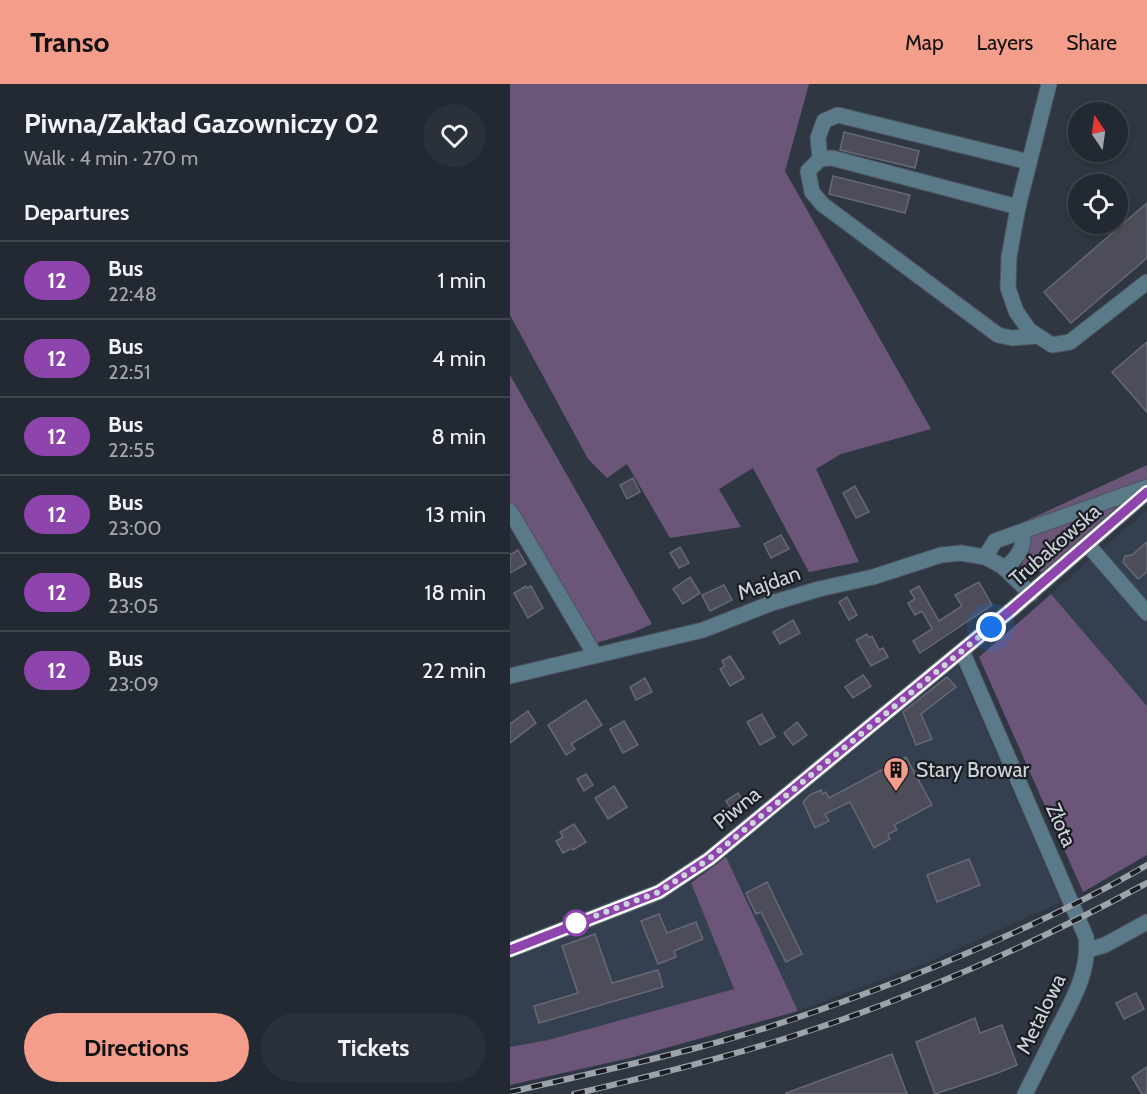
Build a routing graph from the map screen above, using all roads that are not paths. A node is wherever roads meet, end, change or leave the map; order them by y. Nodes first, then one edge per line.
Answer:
1 (1049, 84) edge
2 (820, 159) junction
3 (1029, 162) junction
4 (1018, 207) junction
5 (1147, 282) edge
6 (1038, 336) junction
7 (1147, 490) edge
8 (510, 511) edge
9 (1023, 531) junction
10 (1088, 545) junction
11 (985, 557) junction
12 (1005, 568) junction
13 (1031, 594) junction
14 (1147, 613) edge
15 (962, 651) junction
16 (595, 655) junction
17 (510, 676) edge
18 (1147, 922) edge
19 (510, 950) edge
20 (1088, 950) junction
21 (1025, 1094) edge

1 - 3 street
2 - 3 street
2 - 4 street
2 - 6 street
3 - 4 street
4 - 6 street
5 - 6 street
7 - 9 street
7 - 10 street, Trubakowska
8 - 16 street
9 - 11 street
9 - 12 street
10 - 13 street, Trubakowska
10 - 14 street
11 - 12 street, Majdan
11 - 16 street, Majdan
12 - 13 street, Majdan
13 - 15 street, Trubakowska
15 - 19 street, Piwna
15 - 20 street, Złota
16 - 17 street, Majdan
18 - 20 street
20 - 21 street, Metalowa

